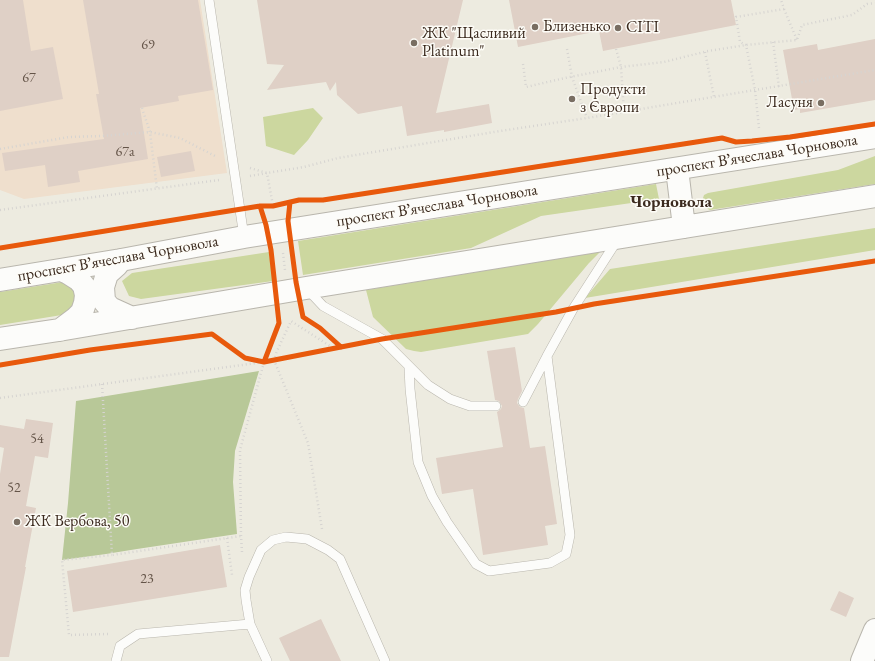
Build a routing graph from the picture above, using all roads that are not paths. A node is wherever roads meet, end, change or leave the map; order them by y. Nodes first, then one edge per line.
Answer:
1 (210, 0) edge
2 (875, 137) edge
3 (677, 169) junction
4 (875, 196) edge
5 (684, 227) junction
6 (244, 237) junction
7 (620, 237) junction
8 (121, 260) junction
9 (61, 270) junction
10 (0, 280) edge
11 (306, 288) junction
12 (132, 318) junction
13 (59, 330) junction
14 (0, 339) edge
15 (547, 356) junction
16 (409, 368) junction
17 (523, 402) dead end
18 (496, 406) dead end
19 (250, 624) junction
20 (875, 630) edge
21 (116, 661) edge
22 (268, 661) edge
23 (385, 661) edge
24 (862, 661) edge

1 - 6 lane
2 - 3 main road, проспект Вʼячеслава Чорновола
3 - 5 main road
3 - 6 main road, проспект Вʼячеслава Чорновола
4 - 5 main road
5 - 7 main road
6 - 8 main road, проспект Вʼячеслава Чорновола
7 - 11 main road
7 - 15 lane
8 - 9 main road, проспект Вʼячеслава Чорновола
8 - 12 main road
9 - 10 main road, проспект Вʼячеслава Чорновола
9 - 13 main road
11 - 12 main road
11 - 16 lane
12 - 13 main road
13 - 14 main road
15 - 16 lane
15 - 17 lane
16 - 18 lane
19 - 21 lane
19 - 22 lane
19 - 23 lane
20 - 24 main road

